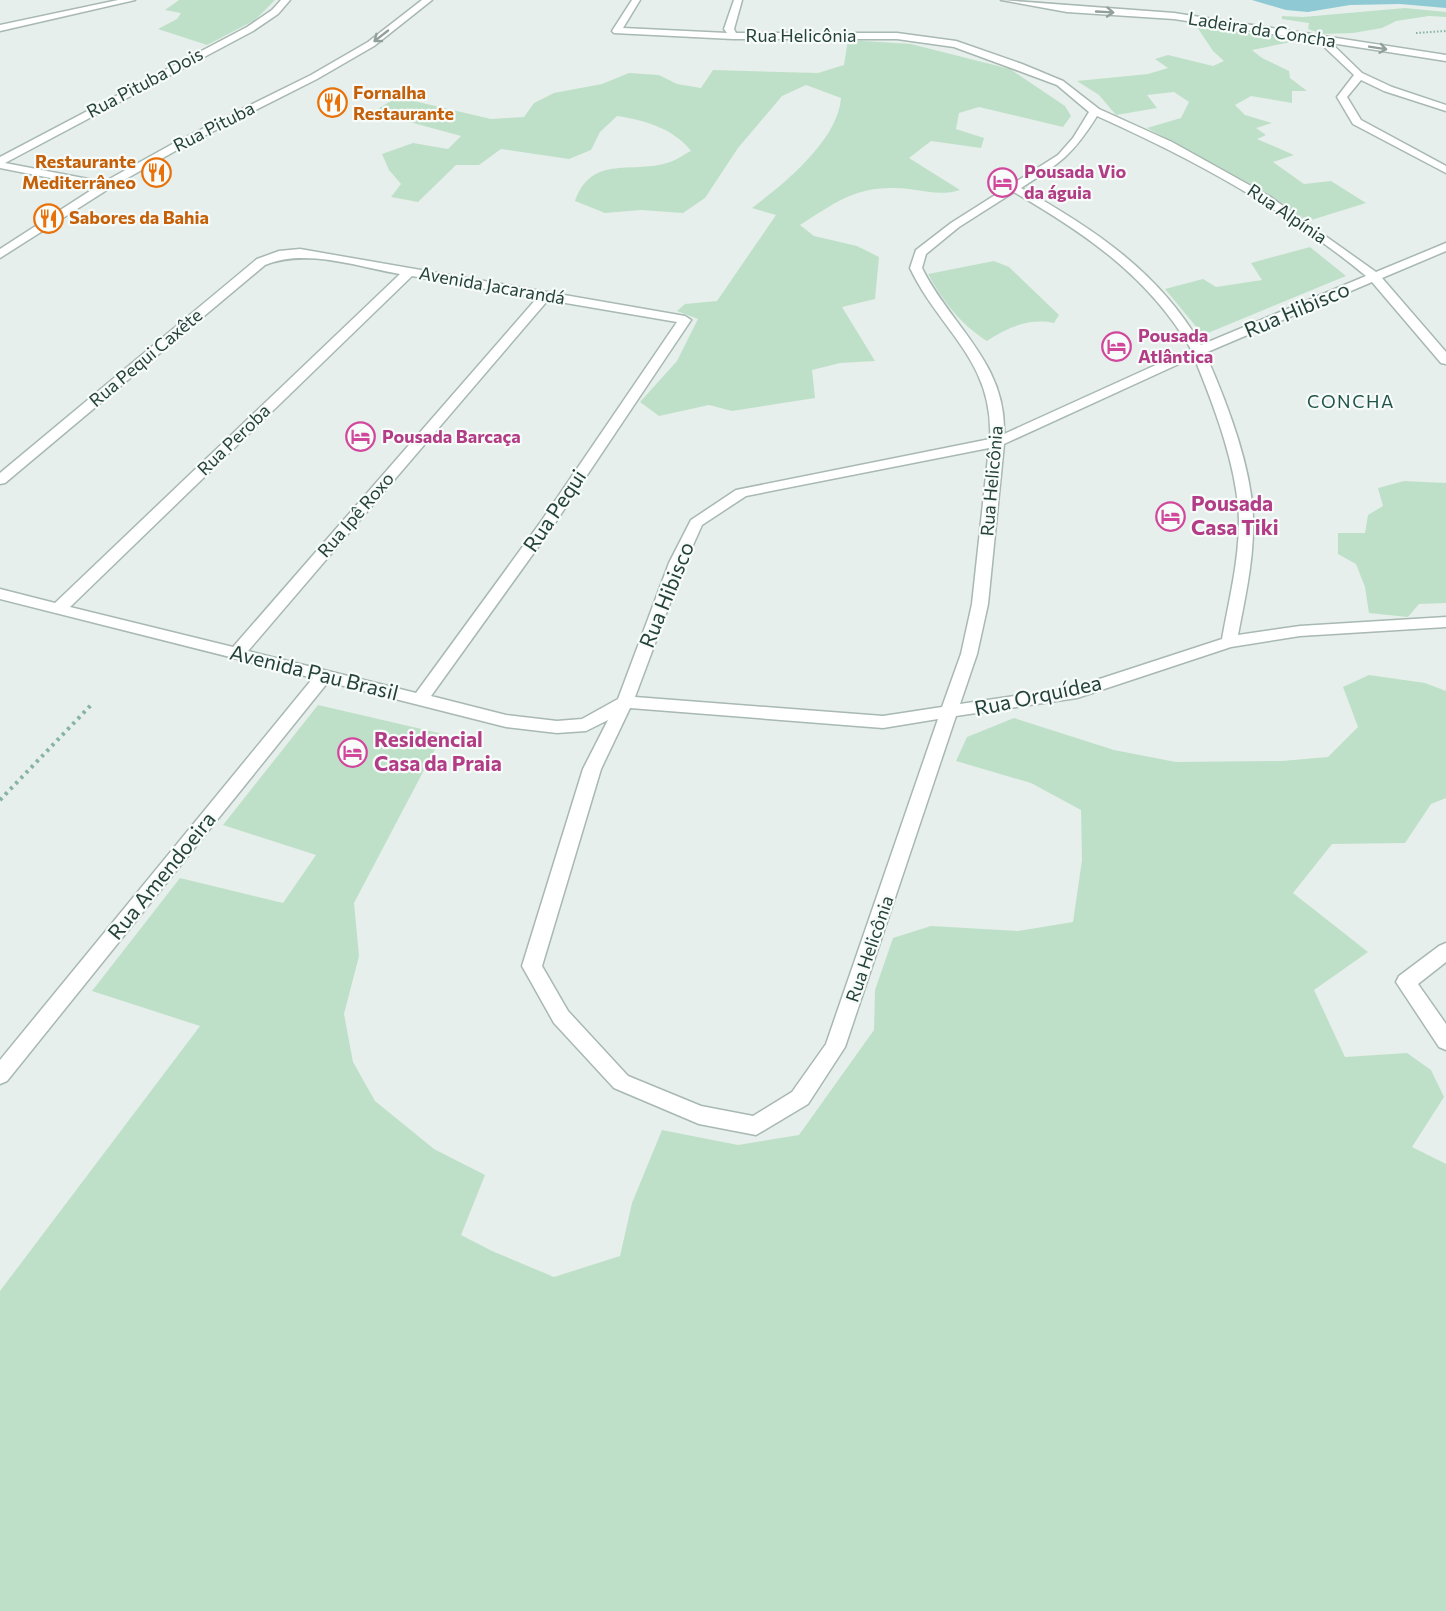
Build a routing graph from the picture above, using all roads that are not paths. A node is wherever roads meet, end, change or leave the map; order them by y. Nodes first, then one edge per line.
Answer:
1 (131, 0) edge
2 (286, 0) edge
3 (428, 0) edge
4 (636, 0) edge
5 (738, 0) edge
6 (1005, 0) edge
7 (0, 28) edge
8 (733, 36) junction
9 (1321, 39) junction
10 (1446, 58) edge
11 (1359, 75) junction
12 (1446, 108) edge
13 (1095, 111) junction
14 (0, 161) edge
15 (0, 165) edge
16 (1446, 170) edge
17 (106, 186) junction
18 (1014, 188) junction
19 (1446, 247) edge
20 (300, 253) joint
21 (0, 254) edge
22 (409, 272) junction
23 (1374, 277) junction
24 (546, 296) junction
25 (685, 320) joint
26 (1198, 351) junction
27 (1446, 360) edge
28 (996, 442) junction
29 (0, 480) edge
30 (0, 594) edge
31 (59, 609) junction
32 (1446, 622) edge
33 (1229, 642) junction
34 (236, 654) junction
35 (324, 676) junction
36 (420, 699) junction
37 (625, 702) junction
38 (948, 713) junction
39 (1446, 951) edge
40 (1446, 1041) edge
41 (0, 1075) edge
42 (800, 1098) joint

1 - 7 street
2 - 14 street, Rua Pituba Dois
3 -> 17 street, Rua Pituba
4 - 8 street, Rua Helicônia
5 - 8 street
6 -> 9 street, Ladeira da Concha
8 - 13 street, Rua Helicônia
9 -> 10 street, Ladeira da Concha
9 - 11 street
11 - 12 street
11 - 16 street
13 - 18 street, Rua Helicônia
13 - 23 street, Rua Alpínia
15 - 17 street
17 - 21 street, Rua Pituba
18 - 26 street
18 - 28 street, Rua Helicônia
19 - 23 street, Rua Hibisco
20 - 22 street, Avenida Jacarandá
20 - 29 street, Rua Pequi Caxête
22 - 24 street, Avenida Jacarandá
22 - 31 street, Rua Peroba
23 - 26 street, Rua Hibisco
23 - 27 street, Rua Alpínia
24 - 25 street, Avenida Jacarandá
24 - 34 street, Rua Ipê Roxo
25 - 36 street, Rua Pequi
26 - 28 street, Rua Hibisco
26 - 33 street
28 - 37 street, Rua Hibisco
28 - 38 street, Rua Helicônia
30 - 31 street, Avenida Pau Brasil
31 - 34 street, Avenida Pau Brasil
32 - 33 street, Rua Orquídea
33 - 38 street, Rua Orquídea
34 - 35 street, Avenida Pau Brasil
35 - 36 street, Avenida Pau Brasil
35 - 41 street, Rua Amendoeira
36 - 37 street, Avenida Pau Brasil
37 - 38 street, Rua Orquídea
37 - 42 street, Rua Hibisco
38 - 42 street, Rua Helicônia
39 - 40 street

